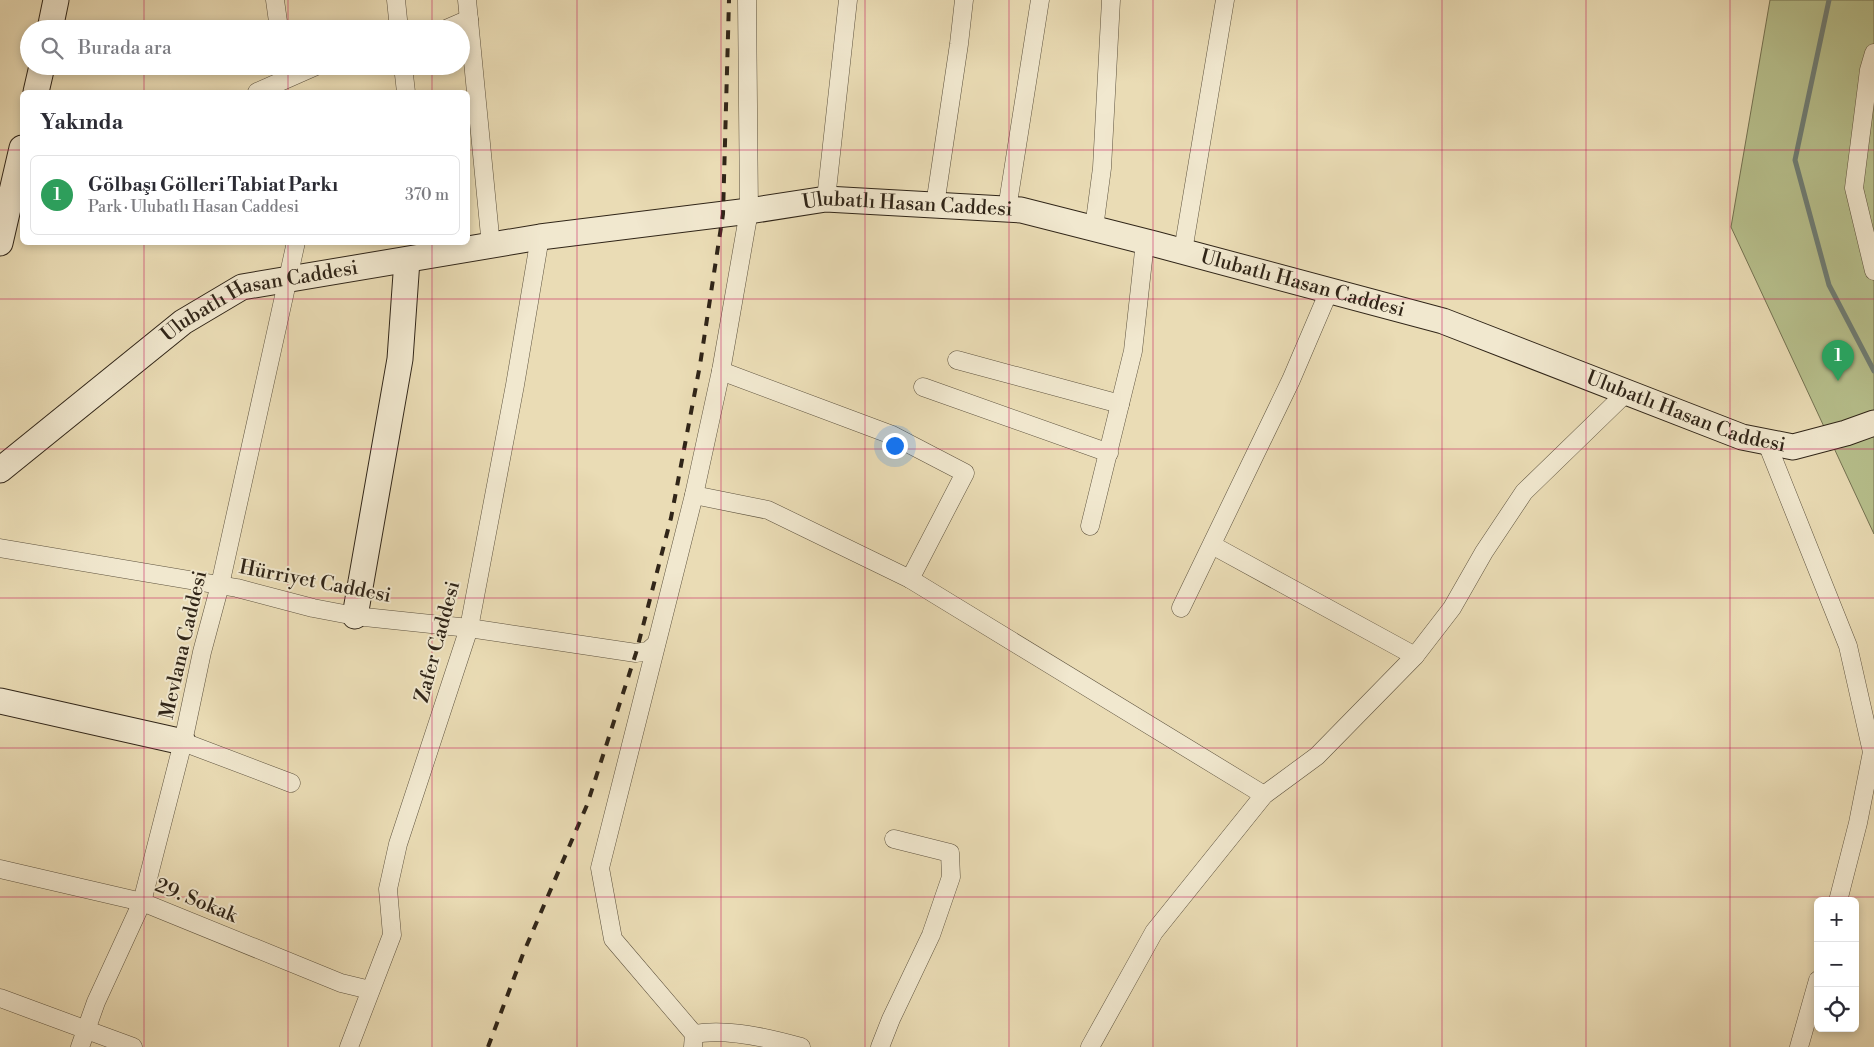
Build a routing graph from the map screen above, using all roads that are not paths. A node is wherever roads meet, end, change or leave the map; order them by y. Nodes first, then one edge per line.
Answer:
1 (56, 0) edge
2 (275, 0) edge
3 (396, 0) edge
4 (467, 0) edge
5 (747, 0) edge
6 (848, 0) edge
7 (964, 0) edge
8 (1040, 0) edge
9 (1111, 0) edge
10 (1225, 0) edge
11 (469, 19) edge
12 (52, 20) edge
13 (278, 20) edge
14 (398, 20) edge
15 (470, 29) edge
16 (1874, 53) edge
17 (40, 75) edge
18 (404, 75) edge
19 (287, 79) edge
20 (36, 90) edge
21 (262, 90) edge
22 (406, 90) edge
23 (20, 168) edge
24 (18, 188) edge
25 (826, 199) junction
26 (935, 205) junction
27 (1007, 209) junction
28 (748, 212) junction
29 (1094, 228) junction
30 (540, 237) junction
31 (1145, 242) junction
32 (0, 244) edge
33 (295, 245) edge
34 (491, 246) junction
35 (1183, 251) junction
36 (419, 253) edge
37 (1874, 271) edge
38 (289, 279) junction
39 (1329, 291) junction
40 (957, 360) dead end
41 (721, 371) junction
42 (923, 387) dead end
43 (1627, 392) junction
44 (1120, 404) junction
45 (1874, 423) edge
46 (1766, 441) junction
47 (1108, 453) junction
48 (0, 470) edge
49 (694, 495) junction
50 (1090, 526) dead end
51 (1212, 545) junction
52 (0, 548) edge
53 (910, 579) junction
54 (220, 585) junction
55 (1181, 608) dead end
56 (356, 616) junction
57 (469, 628) junction
58 (656, 644) junction
59 (1415, 656) junction
60 (0, 701) edge
61 (183, 742) junction
62 (290, 784) dead end
63 (1264, 795) junction
64 (894, 839) dead end
65 (0, 869) edge
66 (1839, 897) edge
67 (142, 902) junction
68 (1816, 987) edge
69 (370, 990) junction
70 (0, 998) edge
71 (86, 1029) junction
72 (694, 1040) edge
73 (80, 1047) edge
74 (133, 1047) edge
75 (349, 1047) edge
76 (801, 1047) edge
77 (880, 1047) edge
78 (1090, 1047) edge
79 (1799, 1047) edge

1 - 12 street
2 - 13 street
3 - 14 street
4 - 11 street
5 - 28 street
6 - 25 street
7 - 26 street
8 - 27 street
9 - 29 street
10 - 35 street
15 - 34 street
16 - 37 street
17 - 20 street
18 - 22 street
19 - 21 street
23 - 24 street
24 - 32 street
25 - 26 street, Ulubatlı Hasan Caddesi
25 - 28 street, Ulubatlı Hasan Caddesi
26 - 27 street, Ulubatlı Hasan Caddesi
27 - 29 street, Ulubatlı Hasan Caddesi
28 - 30 street, Ulubatlı Hasan Caddesi
28 - 41 street
29 - 31 street, Ulubatlı Hasan Caddesi
30 - 34 street, Ulubatlı Hasan Caddesi
30 - 57 street, Zafer Caddesi
31 - 35 street, Ulubatlı Hasan Caddesi
31 - 44 street
33 - 38 street, Mevlana Caddesi
34 - 36 street, Ulubatlı Hasan Caddesi
35 - 39 street, Ulubatlı Hasan Caddesi
36 - 38 street, Ulubatlı Hasan Caddesi
36 - 56 street
38 - 48 street, Ulubatlı Hasan Caddesi
38 - 54 street, Mevlana Caddesi
39 - 43 street, Ulubatlı Hasan Caddesi
39 - 51 street
40 - 44 street
41 - 49 street
41 - 53 street
42 - 47 street
43 - 46 street, Ulubatlı Hasan Caddesi
43 - 59 street
44 - 47 street
45 - 46 street, Ulubatlı Hasan Caddesi
46 - 66 street
47 - 50 street
49 - 53 street
49 - 58 street
51 - 55 street
51 - 59 street
52 - 54 street, Hürriyet Caddesi
53 - 63 street
54 - 56 street, Hürriyet Caddesi
54 - 61 street, Mevlana Caddesi
56 - 57 street, Hürriyet Caddesi
57 - 58 street, Hürriyet Caddesi
57 - 69 street, Zafer Caddesi
58 - 72 street
59 - 63 street
60 - 61 street
61 - 62 street
61 - 67 street, Mevlana Caddesi
63 - 78 street
64 - 77 street
65 - 67 street, 29. Sokak
67 - 69 street, 29. Sokak
67 - 71 street, Mevlana Caddesi
68 - 79 street
69 - 75 street, Zafer Caddesi
70 - 71 street
71 - 73 street, Mevlana Caddesi
71 - 74 street
72 - 76 street

